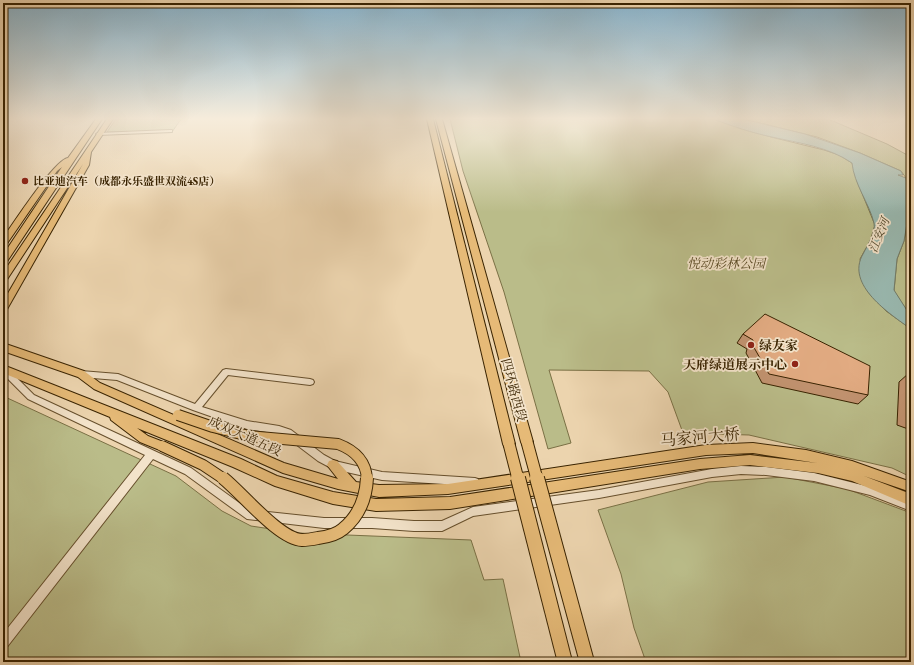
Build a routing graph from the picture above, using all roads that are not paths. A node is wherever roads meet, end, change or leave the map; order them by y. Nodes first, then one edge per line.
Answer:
1 (77, 150) edge
2 (87, 150) edge
3 (88, 150) edge
4 (438, 150) edge
5 (447, 150) edge
6 (74, 154) junction
7 (3, 243) edge
8 (3, 261) edge
9 (3, 279) edge
10 (5, 301) edge
11 (3, 309) edge
12 (3, 347) edge
13 (3, 370) edge
14 (81, 374) junction
15 (310, 382) dead end
16 (97, 386) junction
17 (196, 408) junction
18 (106, 410) junction
19 (150, 454) junction
20 (333, 464) junction
21 (489, 482) junction
22 (353, 487) junction
23 (911, 487) edge
24 (911, 500) edge
25 (911, 507) edge
26 (3, 643) edge
27 (565, 662) edge
28 (587, 662) edge

1 - 6 main road
2 - 9 main road
3 - 10 main road
4 - 27 highway, 四环路西段, bridge
5 - 28 highway, 四环路西段, bridge
6 - 7 main road
6 - 8 main road
10 - 11 main road
12 - 14 main road, 成双大道五段
13 - 18 main road
13 - 19 street
14 - 16 main road, 成双大道五段
14 - 17 street
15 - 17 street
16 - 18 main road, bridge
16 - 22 main road, 成双大道五段
17 - 20 street
18 - 24 main road
19 - 25 street
19 - 26 street
20 - 21 street
20 - 22 main road
21 - 22 main road, 成双大道五段
21 - 23 main road, 马家河大桥

